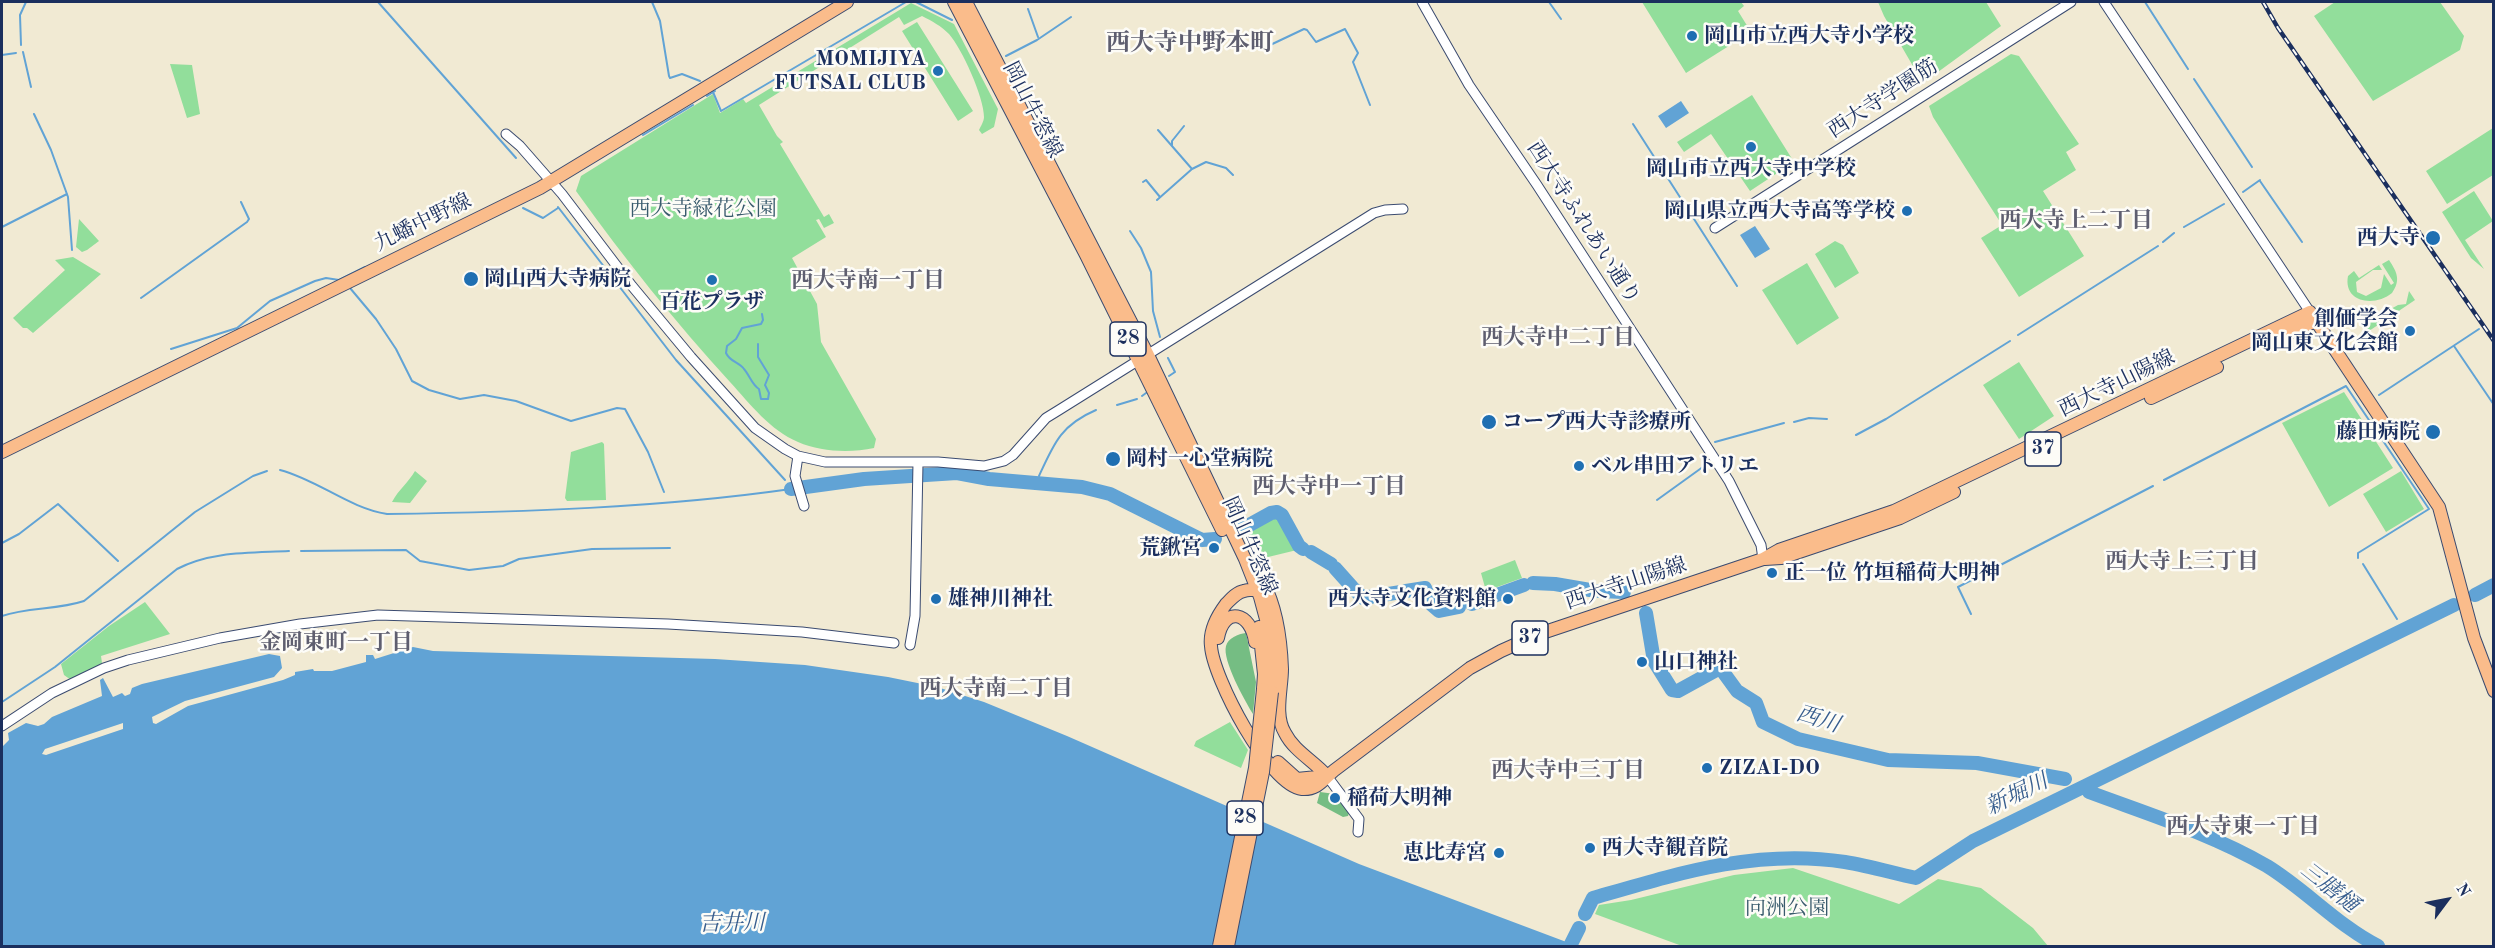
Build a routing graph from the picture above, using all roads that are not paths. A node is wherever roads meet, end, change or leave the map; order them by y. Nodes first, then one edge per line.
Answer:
1 (847, 2) edge
2 (954, 2) edge
3 (966, 2) edge
4 (1422, 2) edge
5 (2071, 2) edge
6 (2104, 2) edge
7 (506, 134) dead end
8 (552, 182) junction
9 (1403, 209) dead end
10 (1715, 228) dead end
11 (2313, 316) junction
12 (1144, 358) junction
13 (2, 452) edge
14 (798, 456) junction
15 (918, 466) junction
16 (804, 506) dead end
17 (1763, 559) junction
18 (1258, 590) junction
19 (894, 644) dead end
20 (910, 645) dead end
21 (1264, 674) junction
22 (1268, 690) junction
23 (2493, 691) edge
24 (2, 726) edge
25 (1327, 776) junction
26 (1358, 831) dead end
27 (1219, 946) edge
28 (1228, 946) edge

1 - 8 main road, 九蟠中野線
2 - 12 main road, 岡山牛窓線 / 28
3 - 12 main road, 岡山牛窓線 / 28
4 - 17 street, 西大寺ふれあい通り
5 - 10 street, 西大寺学園筋
6 - 11 street
7 - 8 street
8 - 13 main road, 九蟠中野線
8 - 14 street
9 - 12 street
11 - 17 main road, 西大寺山陽線 / 37
11 - 23 main road
12 - 15 street
12 - 18 main road, 岡山牛窓線 / 28
12 - 18 main road, 岡山牛窓線 / 28
14 - 15 street
14 - 16 street
15 - 20 street
17 - 25 main road, 西大寺山陽線 / 37
18 - 21 main road, 岡山牛窓線 / 28
18 - 22 main road, 岡山牛窓線 / 28
18 - 25 main road
18 - 25 main road, 西大寺山陽線 / 37
19 - 24 street
21 - 22 main road, 岡山牛窓線 / 28
21 - 25 main road
22 - 27 main road, 岡山牛窓線 / 28, bridge
22 - 28 main road, 岡山牛窓線 / 28, bridge
25 - 26 street

